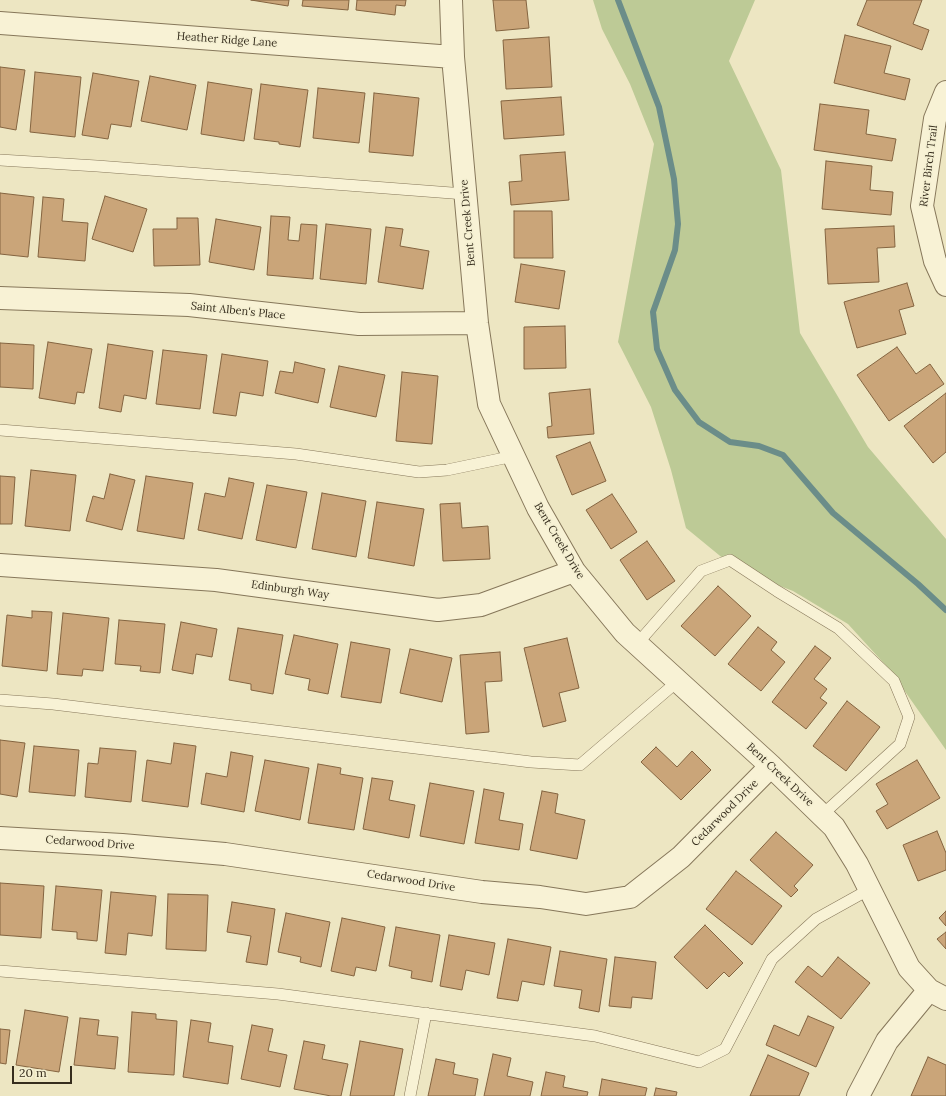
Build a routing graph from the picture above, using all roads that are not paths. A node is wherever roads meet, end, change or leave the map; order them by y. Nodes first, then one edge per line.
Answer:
1 (451, 0) edge
2 (0, 23) edge
3 (453, 57) junction
4 (946, 92) edge
5 (941, 120) edge
6 (0, 160) edge
7 (465, 194) junction
8 (946, 285) edge
9 (0, 298) edge
10 (476, 323) junction
11 (0, 430) edge
12 (514, 456) junction
13 (0, 565) edge
14 (574, 571) junction
15 (637, 644) junction
16 (678, 681) junction
17 (0, 700) edge
18 (771, 766) junction
19 (822, 815) junction
20 (0, 838) edge
21 (870, 889) junction
22 (0, 971) edge
23 (938, 994) edge
24 (426, 1013) junction
25 (410, 1096) edge
26 (858, 1096) edge

1 - 3 street, Bent Creek Drive
2 - 3 street, Heather Ridge Lane
3 - 7 street, Bent Creek Drive
4 - 5 street, River Birch Trail
5 - 8 street, River Birch Trail
6 - 7 lane
7 - 10 street, Bent Creek Drive
9 - 10 street, Saint Alben's Place
10 - 12 street, Bent Creek Drive
11 - 12 lane
12 - 14 street, Bent Creek Drive
13 - 14 street, Edinburgh Way
14 - 15 street, Bent Creek Drive
15 - 16 street, Bent Creek Drive
15 - 19 lane
16 - 17 lane
16 - 18 street, Bent Creek Drive
18 - 19 street, Bent Creek Drive
18 - 20 street, Cedarwood Drive
19 - 21 street, Bent Creek Drive
21 - 23 street, Bent Creek Drive
21 - 24 lane
22 - 24 lane
23 - 26 street
24 - 25 lane

